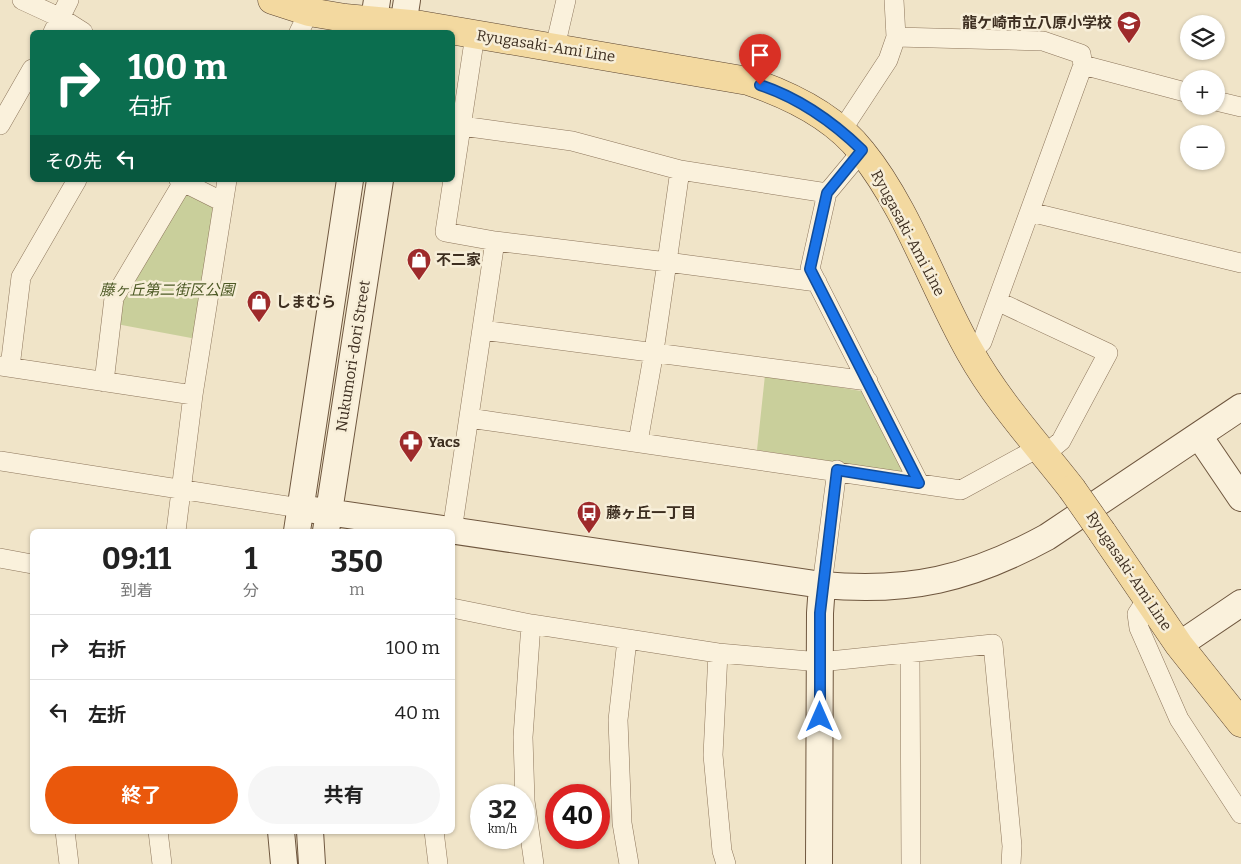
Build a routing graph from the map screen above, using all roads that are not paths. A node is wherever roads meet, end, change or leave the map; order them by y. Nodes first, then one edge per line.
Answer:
1 (22, 0) edge
2 (69, 0) edge
3 (272, 0) edge
4 (566, 0) edge
5 (894, 0) edge
6 (374, 18) edge
7 (404, 19) edge
8 (304, 22) edge
9 (57, 25) edge
10 (76, 30) edge
11 (453, 30) edge
12 (455, 30) edge
13 (475, 35) junction
14 (896, 37) junction
15 (554, 47) junction
16 (1083, 65) junction
17 (30, 79) edge
18 (1180, 91) edge
19 (1225, 103) edge
20 (1241, 107) edge
21 (0, 125) edge
22 (462, 126) junction
23 (842, 130) junction
24 (862, 150) junction
25 (455, 170) edge
26 (680, 170) junction
27 (76, 182) edge
28 (180, 182) edge
29 (183, 182) edge
30 (227, 182) edge
31 (350, 182) edge
32 (380, 182) edge
33 (453, 182) edge
34 (827, 193) junction
35 (223, 202) junction
36 (1030, 212) junction
37 (495, 241) junction
38 (667, 262) junction
39 (1241, 263) edge
40 (816, 282) junction
41 (997, 301) junction
42 (482, 330) junction
43 (654, 351) junction
44 (970, 353) junction
45 (5, 366) edge
46 (868, 381) junction
47 (104, 382) junction
48 (194, 395) junction
49 (1241, 408) edge
50 (469, 418) junction
51 (1199, 436) junction
52 (638, 442) junction
53 (1041, 451) junction
54 (0, 461) edge
55 (837, 470) junction
56 (919, 483) junction
57 (182, 489) junction
58 (1241, 498) edge
59 (299, 520) edge
60 (327, 522) edge
61 (176, 529) edge
62 (424, 529) edge
63 (452, 529) edge
64 (455, 531) edge
65 (0, 558) edge
66 (30, 564) edge
67 (822, 585) junction
68 (1147, 599) junction
69 (1241, 603) edge
70 (455, 609) edge
71 (531, 624) junction
72 (627, 640) junction
73 (1179, 645) junction
74 (718, 653) junction
75 (910, 654) junction
76 (820, 662) junction
77 (1241, 722) edge
78 (1241, 814) edge
79 (65, 834) edge
80 (158, 834) edge
81 (281, 834) edge
82 (310, 834) edge
83 (434, 834) edge
84 (69, 864) edge
85 (162, 864) edge
86 (284, 864) edge
87 (312, 864) edge
88 (438, 864) edge
89 (534, 864) edge
90 (629, 864) edge
91 (726, 864) edge
92 (819, 864) edge
93 (911, 864) edge
94 (1011, 864) edge

1 - 9 street
2 - 9 street
3 - 8 main road, Ryugasaki-Ami Line
4 - 15 street
5 - 14 street
6 - 7 main road, Ryugasaki-Ami Line
6 - 8 main road, Ryugasaki-Ami Line
7 - 11 main road, Ryugasaki-Ami Line
9 - 10 street
12 - 13 main road, Ryugasaki-Ami Line
13 - 15 main road, Ryugasaki-Ami Line
13 - 22 street
14 - 16 street
14 - 23 street
15 - 23 main road, Ryugasaki-Ami Line
16 - 18 street
16 - 36 street
17 - 21 street
19 - 20 street
22 - 25 street
22 - 26 street
23 - 24 main road, Ryugasaki-Ami Line
24 - 34 street
24 - 44 main road, Ryugasaki-Ami Line
26 - 34 street
26 - 38 street
27 - 45 street
28 - 47 street
29 - 35 street
30 - 35 street
31 - 59 street, Nukumori-dori Street
32 - 60 street, Nukumori-dori Street
33 - 37 street
34 - 40 street
35 - 48 street
36 - 39 street
36 - 41 street
37 - 38 street
37 - 42 street
38 - 40 street
38 - 43 street
40 - 46 street
41 - 44 street
41 - 53 street
42 - 43 street
42 - 50 street
43 - 46 street
43 - 52 street
44 - 53 main road, Ryugasaki-Ami Line
45 - 47 street
46 - 56 street
47 - 48 street
48 - 57 street
49 - 51 street
50 - 52 street
50 - 63 street
51 - 58 street
51 - 67 street
52 - 55 street
53 - 56 street
53 - 68 main road, Ryugasaki-Ami Line, bridge
54 - 57 street
55 - 56 street
55 - 67 street
57 - 59 street
57 - 61 street
59 - 60 street
60 - 62 street
64 - 67 street
65 - 66 street
67 - 76 street
68 - 73 main road, Ryugasaki-Ami Line
68 - 78 street
69 - 73 street
70 - 71 street
71 - 72 street
71 - 89 street
72 - 74 street
72 - 90 street
73 - 77 main road, Ryugasaki-Ami Line
74 - 76 street
74 - 91 street
75 - 76 street
75 - 93 street
75 - 94 street
76 - 92 street
79 - 84 street
80 - 85 street
81 - 86 street
82 - 87 street
83 - 88 street

